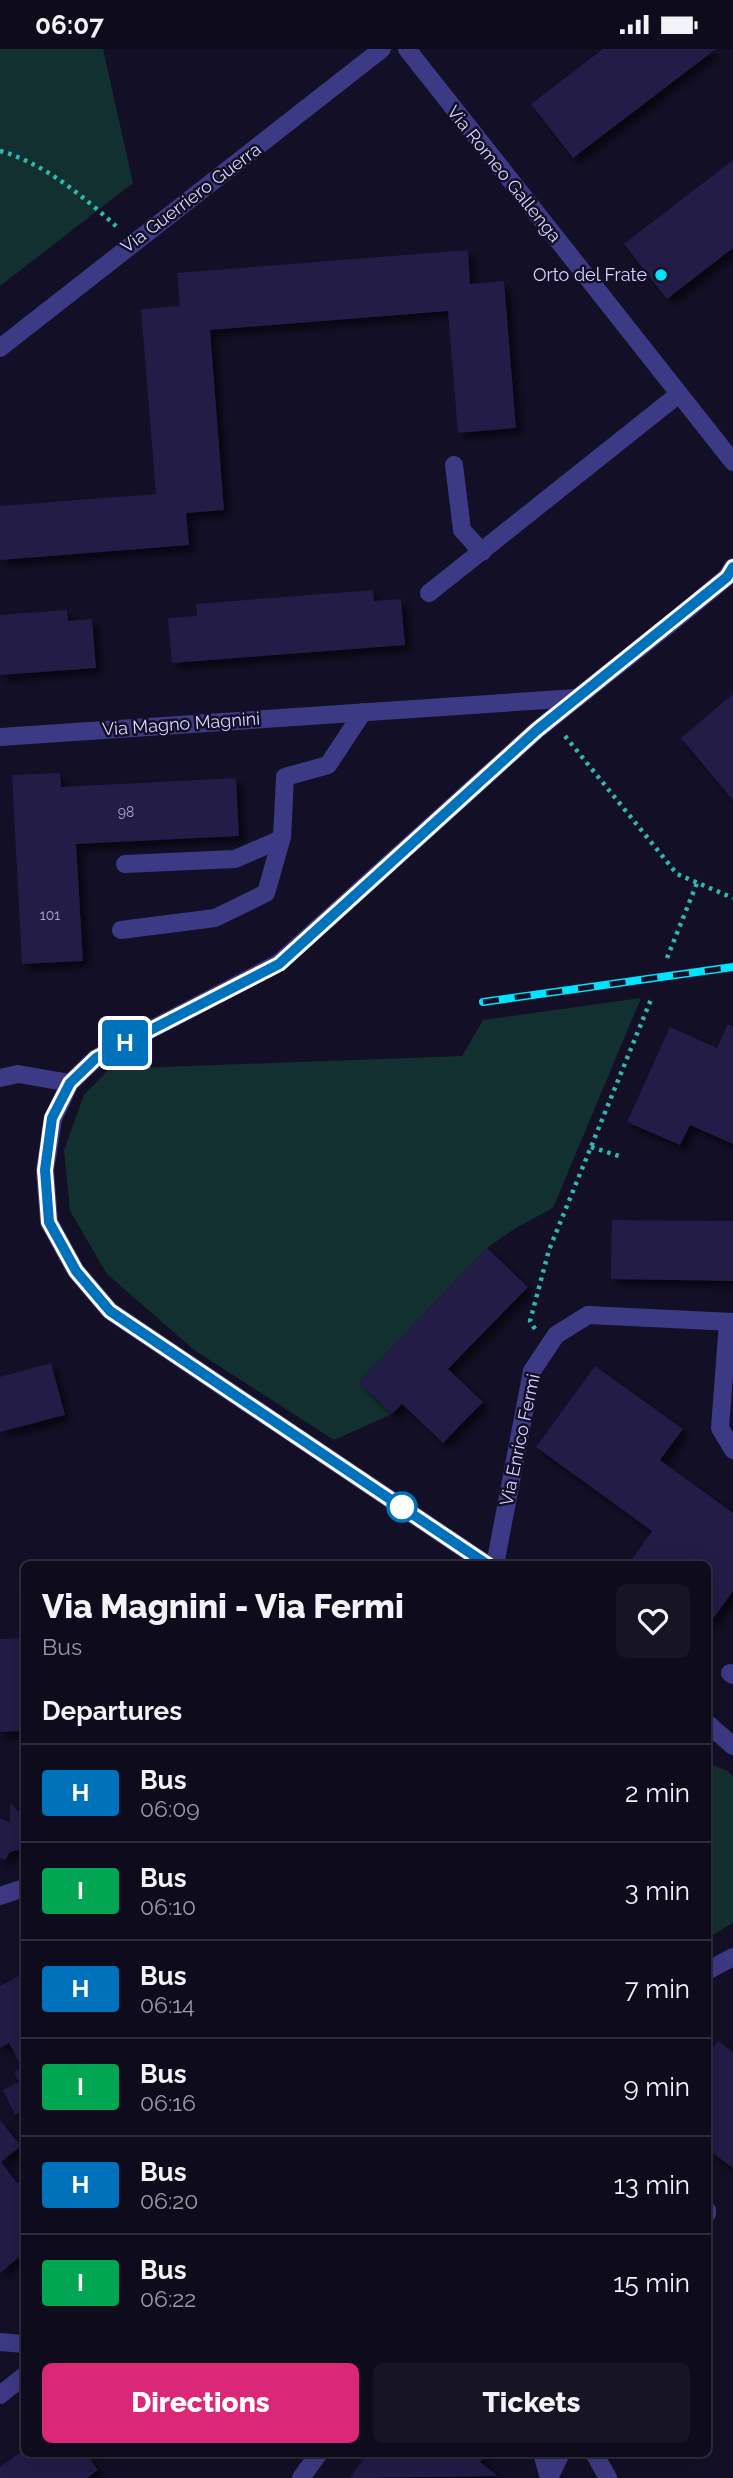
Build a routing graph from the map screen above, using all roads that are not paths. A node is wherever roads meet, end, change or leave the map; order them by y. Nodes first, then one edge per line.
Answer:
1 (382, 49) edge
2 (407, 49) edge
3 (0, 348) edge
4 (679, 394) junction
5 (733, 462) edge
6 (454, 465) dead end
7 (482, 552) junction
8 (733, 567) edge
9 (429, 593) dead end
10 (576, 698) junction
11 (363, 712) junction
12 (0, 737) edge
13 (281, 839) junction
14 (125, 864) dead end
15 (121, 930) dead end
16 (0, 1078) edge
17 (70, 1083) junction
18 (731, 1322) edge
19 (733, 1450) edge
20 (482, 1561) edge
21 (496, 1561) edge
22 (711, 1727) edge
23 (733, 1746) edge
24 (21, 1889) edge
25 (0, 1896) edge
26 (733, 1957) edge
27 (711, 1969) edge
28 (0, 2342) edge
29 (21, 2344) edge
30 (21, 2378) edge
31 (0, 2395) edge
32 (316, 2457) edge
33 (543, 2457) edge
34 (559, 2457) edge
35 (596, 2457) edge
36 (301, 2478) edge
37 (549, 2478) edge
38 (608, 2478) edge

1 - 3 street, Via Guerriero Guerra
2 - 4 street, Via Romeo Gallenga
4 - 5 street, Via Romeo Gallenga
4 - 7 street
6 - 7 street
7 - 9 street
8 - 10 street
10 - 11 street, Via Magno Magnini
10 - 17 street
11 - 12 street, Via Magno Magnini
11 - 13 street
13 - 14 street
13 - 15 street
16 - 17 street
17 - 20 street
18 - 19 street
18 - 21 street, Via Enrico Fermi
22 - 23 street
24 - 25 street
26 - 27 street
28 - 29 street
30 - 31 street
32 - 36 street
33 - 37 street
34 - 37 street
35 - 38 street

